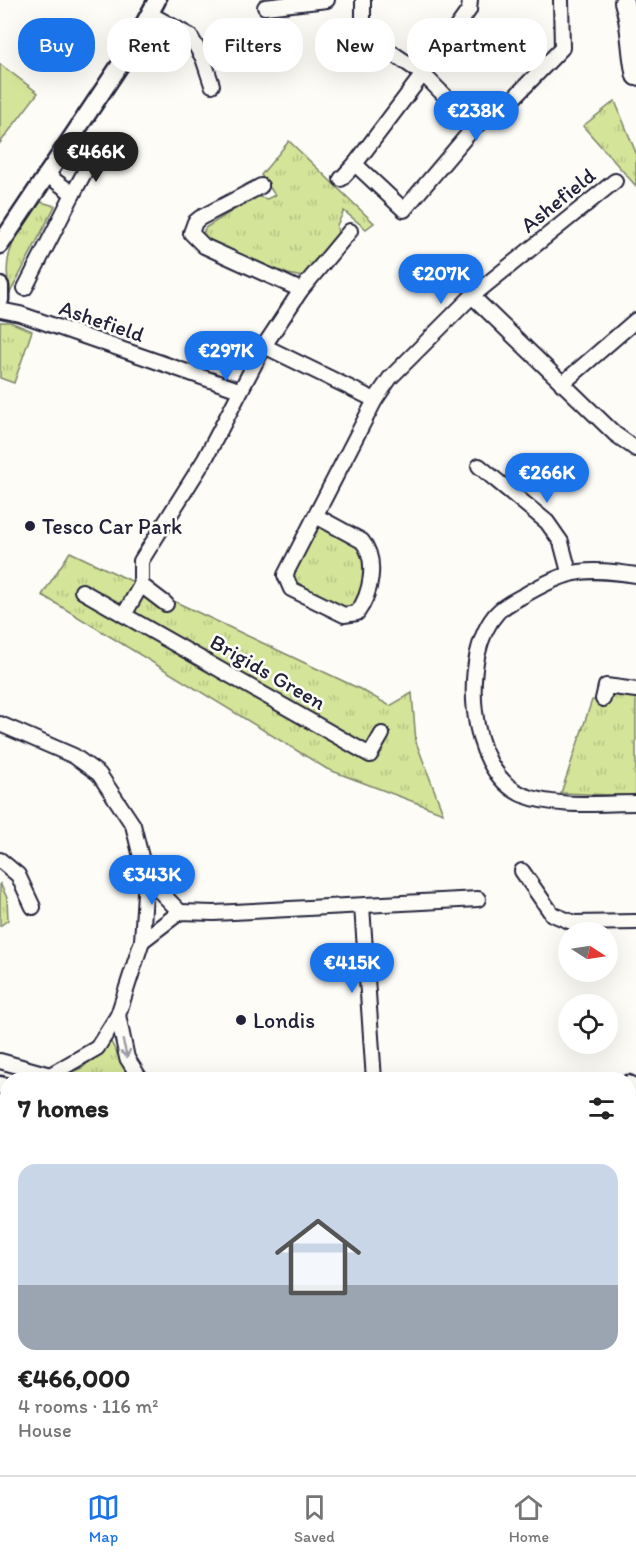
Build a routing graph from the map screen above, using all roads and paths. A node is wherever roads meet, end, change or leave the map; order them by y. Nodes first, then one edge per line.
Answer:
1 (327, 0) edge
2 (363, 0) edge
3 (470, 0) edge
4 (561, 0) edge
5 (622, 1) edge
6 (153, 7) edge
7 (265, 7) dead end
8 (423, 74) junction
9 (636, 76) edge
10 (212, 85) dead end
11 (475, 126) junction
12 (92, 158) dead end
13 (355, 164) junction
14 (46, 174) junction
15 (341, 179) dead end
16 (615, 181) dead end
17 (261, 186) dead end
18 (73, 194) junction
19 (351, 231) dead end
20 (4, 239) edge
21 (0, 261) edge
22 (25, 288) dead end
23 (301, 290) junction
24 (0, 292) edge
25 (472, 296) junction
26 (0, 310) edge
27 (20, 314) junction
28 (636, 320) edge
29 (264, 346) junction
30 (562, 384) junction
31 (239, 390) junction
32 (375, 400) junction
33 (636, 448) edge
34 (479, 466) dead end
35 (316, 516) junction
36 (569, 572) junction
37 (636, 575) edge
38 (141, 585) junction
39 (82, 591) dead end
40 (166, 604) dead end
41 (124, 615) junction
42 (636, 690) edge
43 (603, 699) dead end
44 (0, 724) edge
45 (382, 734) dead end
46 (636, 803) edge
47 (0, 860) edge
48 (522, 871) dead end
49 (146, 877) junction
50 (478, 899) dead end
51 (362, 906) junction
52 (33, 907) dead end
53 (180, 912) junction
54 (636, 922) edge
55 (142, 941) junction
56 (118, 1015) junction
57 (0, 1061) edge
58 (32, 1072) edge
59 (59, 1072) edge
60 (136, 1072) edge
61 (373, 1072) edge

1 - 7 street
2 - 8 street
3 - 8 street
4 - 11 street
5 - 9 main road
6 - 10 street
6 - 14 street
8 - 11 street
8 - 13 street
11 - 13 street
12 - 18 street
13 - 15 street
14 - 18 street
14 - 20 street
16 - 25 street, Ashefield
17 - 23 street
18 - 22 street
19 - 23 street
20 - 21 street
23 - 29 street
24 - 27 street
25 - 30 street
25 - 32 street, Ashefield
26 - 27 street, Ashefield
27 - 31 street, Ashefield
28 - 30 street
29 - 31 street
29 - 32 street
30 - 33 street
31 - 38 street
32 - 35 street, Ashefield
34 - 36 street
35 - 35 street, Ashefield
36 - 37 street
36 - 46 street
38 - 40 street
38 - 41 street
39 - 41 street
41 - 45 street, Brigids Green
42 - 43 street
44 - 49 street
47 - 52 street
48 - 54 street
49 - 53 street
49 - 55 street
50 - 51 street
51 - 53 street
51 - 61 street
53 - 55 street
55 - 56 street
56 - 59 street
56 -> 60 street
57 - 58 street

